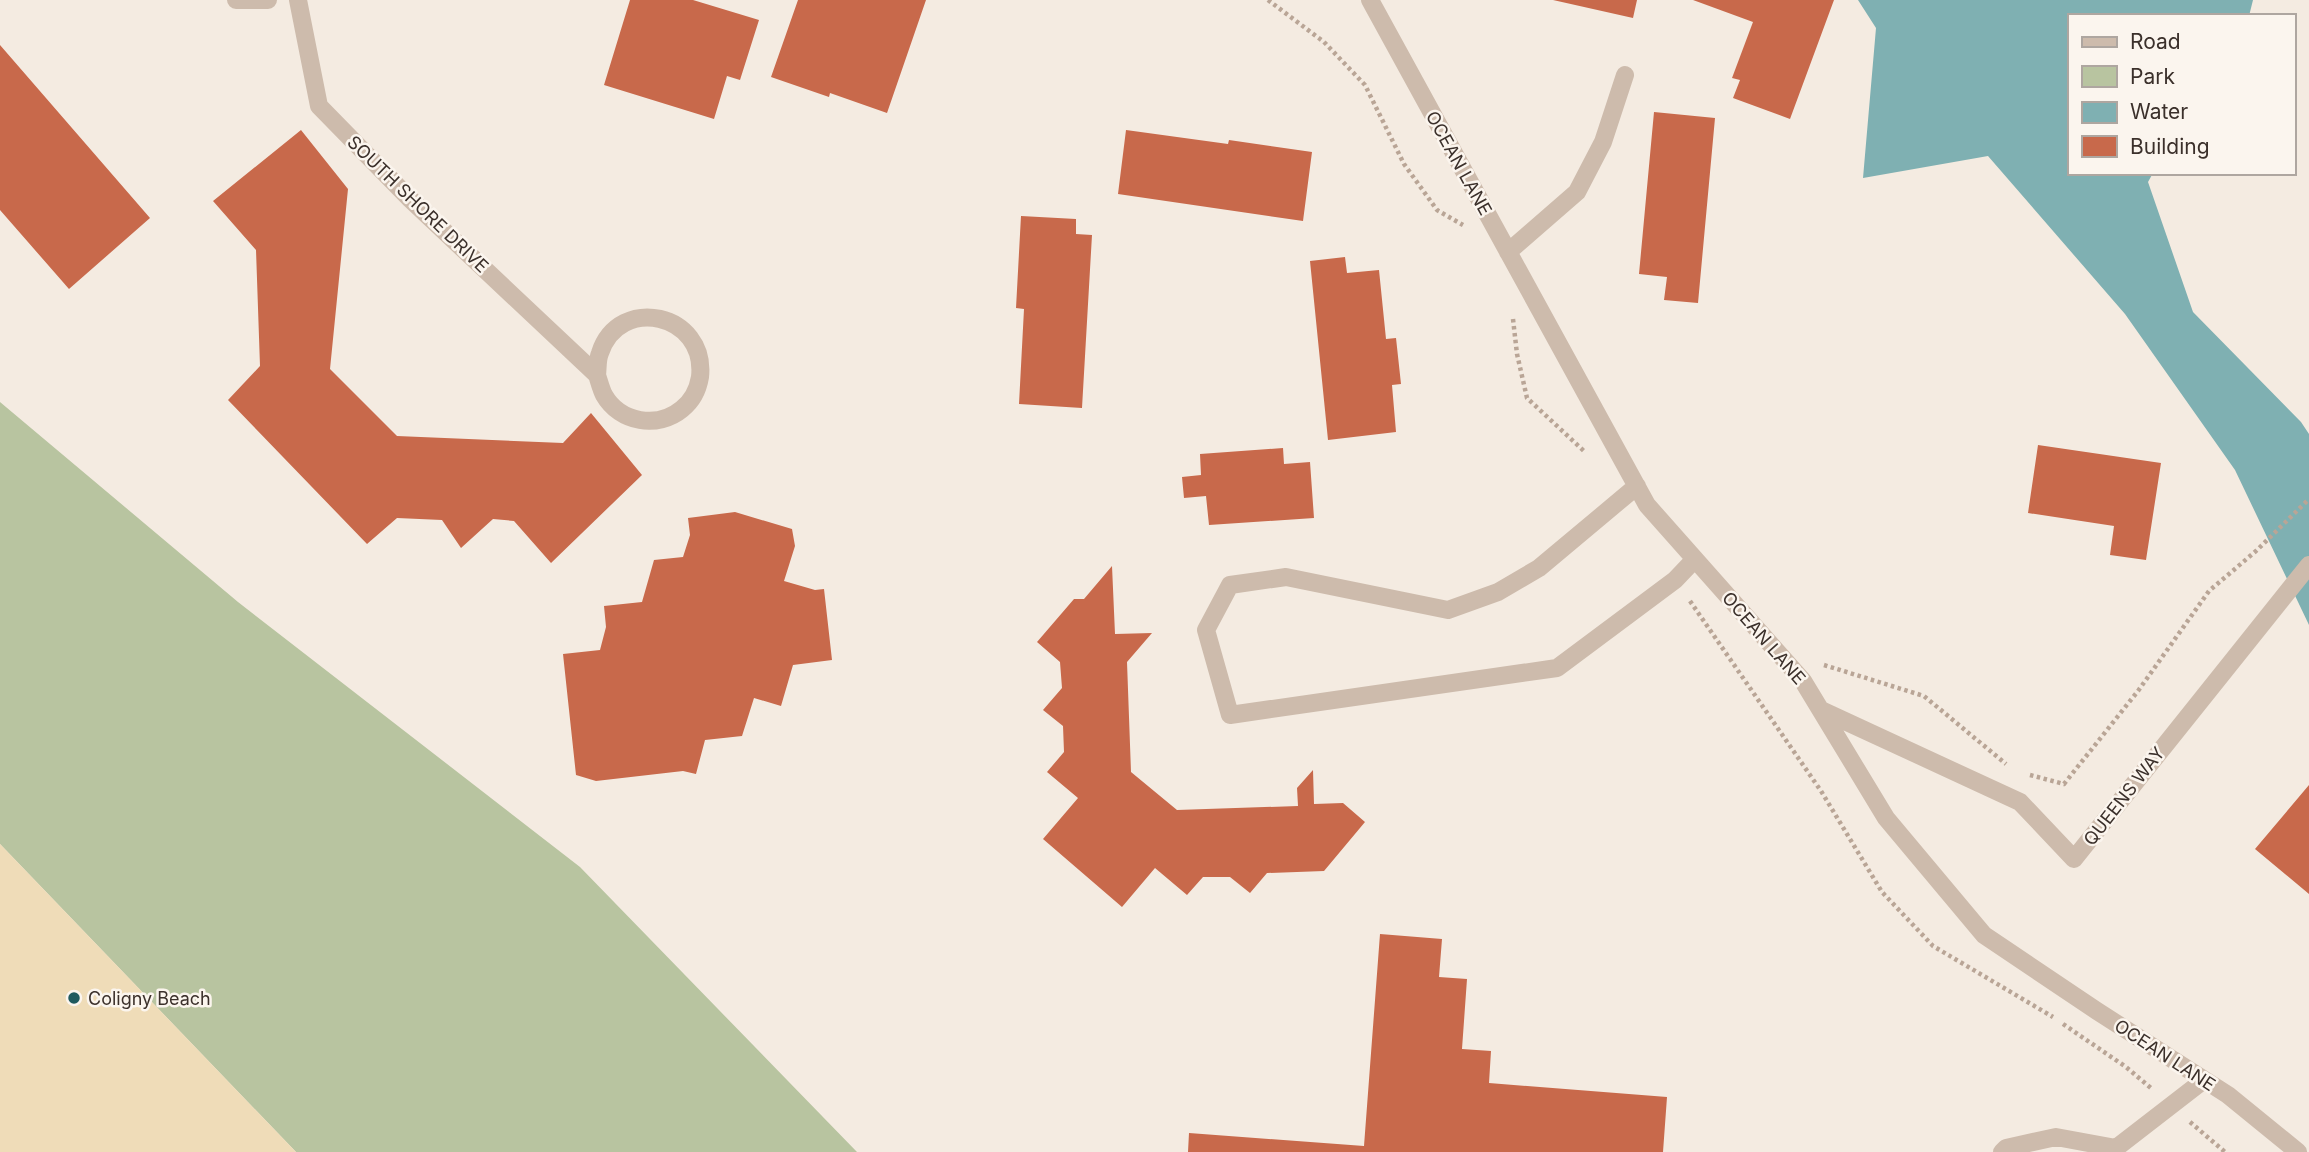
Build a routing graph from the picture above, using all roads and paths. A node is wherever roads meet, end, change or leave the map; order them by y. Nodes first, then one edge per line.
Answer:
1 (236, 0) edge
2 (268, 0) edge
3 (298, 0) edge
4 (1370, 0) edge
5 (1625, 75) dead end
6 (1508, 253) junction
7 (597, 375) junction
8 (1637, 486) junction
9 (2309, 499) edge
10 (1695, 559) junction
11 (2309, 565) edge
12 (1788, 663) junction
13 (1821, 710) junction
14 (2015, 771) dead end
15 (2027, 774) dead end
16 (2204, 1080) junction
17 (2117, 1150) edge
18 (2002, 1152) edge
19 (2298, 1152) edge

1 - 2 street
3 - 7 street, SOUTH SHORE DRIVE
4 - 6 street, OCEAN LANE
5 - 6 street
6 - 8 street, OCEAN LANE
7 - 7 street, SOUTH SHORE DRIVE
8 - 10 street, OCEAN LANE
8 - 10 street
9 - 15 path
10 - 12 street, OCEAN LANE
11 - 13 street, QUEENS WAY
12 - 13 street, OCEAN LANE
12 - 14 path
13 - 16 street, OCEAN LANE
16 - 17 street
16 - 19 street, OCEAN LANE
17 - 18 street

